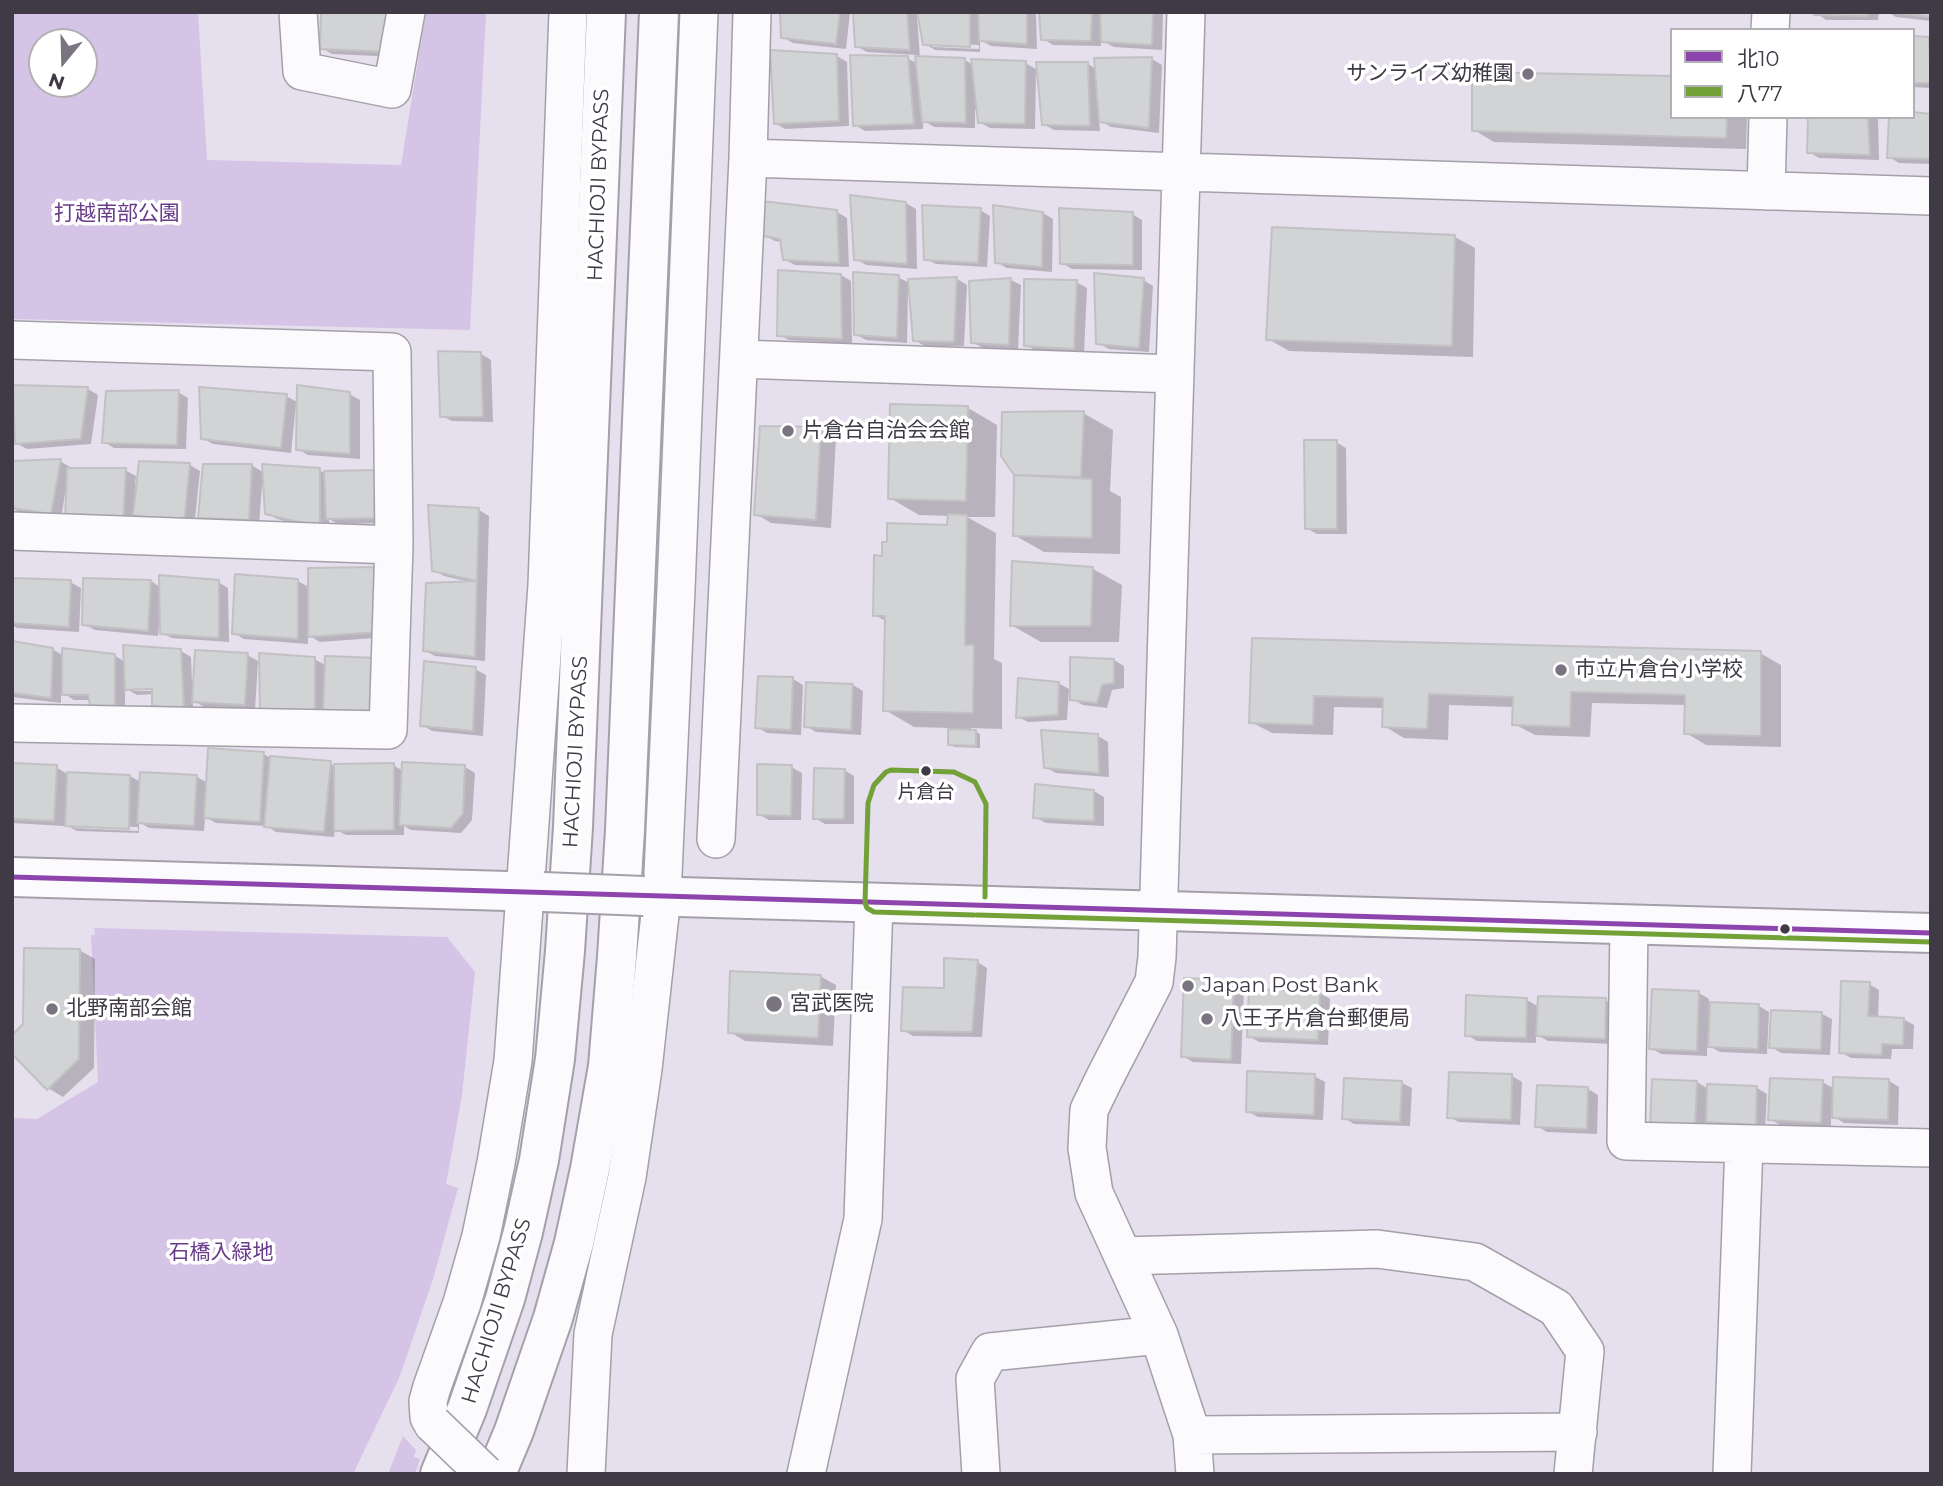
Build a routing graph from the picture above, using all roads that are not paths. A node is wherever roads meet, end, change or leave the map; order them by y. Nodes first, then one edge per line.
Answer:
1 (298, 12) edge
2 (406, 12) edge
3 (568, 12) edge
4 (606, 12) edge
5 (659, 12) edge
6 (699, 12) edge
7 (752, 12) edge
8 (1186, 12) edge
9 (1768, 119) edge
10 (748, 158) junction
11 (1181, 172) junction
12 (1766, 191) junction
13 (1931, 196) edge
14 (12, 340) edge
15 (739, 359) junction
16 (1175, 374) junction
17 (12, 531) edge
18 (394, 545) junction
19 (676, 589) junction
20 (727, 592) junction
21 (12, 723) edge
22 (716, 839) dead end
23 (12, 877) edge
24 (534, 892) junction
25 (653, 896) junction
26 (874, 903) junction
27 (1159, 911) junction
28 (1629, 925) junction
29 (1931, 933) edge
30 (1744, 1143) junction
31 (1931, 1148) edge
32 (1124, 1256) junction
33 (1159, 1335) junction
34 (1578, 1433) junction
35 (1192, 1435) junction
36 (440, 1474) edge
37 (485, 1474) edge
38 (496, 1474) edge
39 (586, 1474) edge
40 (806, 1474) edge
41 (981, 1474) edge
42 (1195, 1474) edge
43 (1573, 1474) edge
44 (1732, 1474) edge

1 - 2 street
3 - 24 street
4 - 36 main road, HACHIOJI BYPASS
5 - 38 main road
6 - 19 street
7 - 10 street
8 - 11 street
9 - 12 street
10 - 11 street
10 - 15 street
11 - 12 street
11 - 16 street
12 - 13 street
14 - 18 street
15 - 16 street
15 - 20 street
16 - 27 street
17 - 18 street
18 - 21 street
19 - 20 street
19 - 25 street
20 - 22 street
23 - 24 main road
24 - 25 main road, bridge
24 - 37 street, bridge
25 - 26 main road
25 - 39 street
26 - 27 main road
26 - 40 street
27 - 28 main road
27 - 32 street
28 - 29 main road
28 - 30 street
30 - 31 street
30 - 44 street
32 - 33 street
32 - 34 street
33 - 35 street
33 - 41 street
34 - 35 street
34 - 43 street
35 - 42 street

